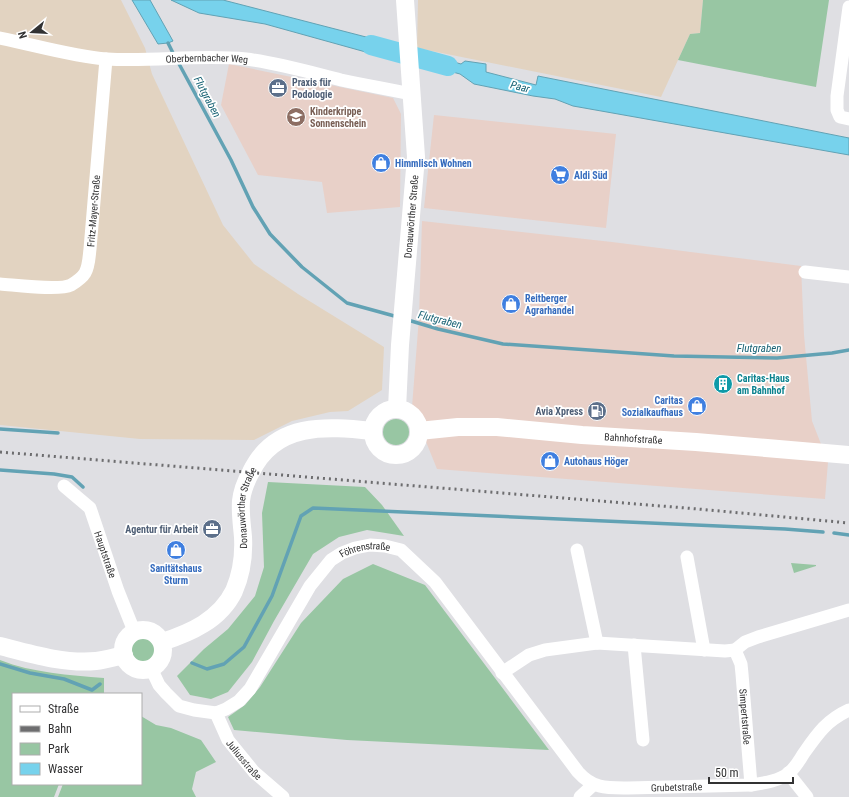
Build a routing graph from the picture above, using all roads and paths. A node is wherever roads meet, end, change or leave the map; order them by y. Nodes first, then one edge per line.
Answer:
1 (406, 0) edge
2 (849, 7) edge
3 (0, 38) edge
4 (106, 59) junction
5 (412, 94) junction
6 (849, 119) edge
7 (805, 272) dead end
8 (849, 277) edge
9 (0, 284) edge
10 (397, 409) junction
11 (373, 431) junction
12 (418, 431) junction
13 (849, 455) edge
14 (64, 486) dead end
15 (577, 550) dead end
16 (687, 557) dead end
17 (849, 610) edge
18 (134, 632) junction
19 (162, 642) junction
20 (597, 643) junction
21 (634, 645) junction
22 (0, 646) edge
23 (704, 650) junction
24 (734, 650) junction
25 (124, 655) junction
26 (151, 668) junction
27 (502, 672) junction
28 (849, 710) edge
29 (216, 713) junction
30 (643, 740) dead end
31 (788, 773) junction
32 (593, 785) junction
33 (751, 785) junction
34 (284, 797) edge
35 (580, 797) edge
36 (807, 797) edge

1 - 5 main road, Donauwörther Straße
2 - 6 street
3 - 4 street, Oberbernbacher Weg
4 - 5 street, Oberbernbacher Weg
4 - 9 street, Fritz-Mayer-Straße
5 - 10 main road, Donauwörther Straße
7 - 8 street
10 - 11 main road
10 - 12 main road
11 - 12 main road
11 - 19 main road, Donauwörther Straße
12 - 13 main road, Bahnhofstraße
14 - 18 street, Hauptstraße
15 - 20 street
16 - 23 street
17 - 24 street
18 - 19 main road
18 - 25 main road
19 - 26 main road
20 - 21 street
20 - 27 street
21 - 23 street
21 - 30 street
22 - 25 main road
23 - 24 street
24 - 33 street, Simpertstraße
25 - 26 main road
26 - 29 street
27 - 29 street, Föhrenstraße
27 - 32 street, Föhrenstraße
28 - 31 street, Grubetstraße
29 - 34 street, Juliusstraße
31 - 33 street, Grubetstraße
31 - 36 street
32 - 33 street, Grubetstraße
32 - 35 street

